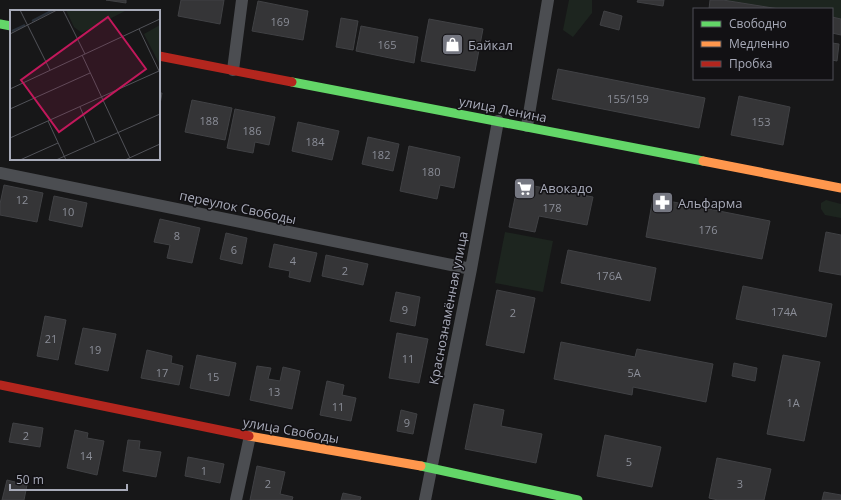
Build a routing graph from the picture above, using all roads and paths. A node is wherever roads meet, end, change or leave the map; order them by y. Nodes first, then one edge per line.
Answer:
1 (242, 0) edge
2 (548, 0) edge
3 (0, 24) edge
4 (10, 26) edge
5 (160, 56) edge
6 (232, 70) junction
7 (498, 121) junction
8 (527, 126) junction
9 (0, 173) edge
10 (841, 188) edge
11 (471, 269) junction
12 (0, 385) edge
13 (250, 436) junction
14 (430, 468) junction
15 (236, 500) edge
16 (425, 500) edge
17 (578, 500) edge

1 - 6 street
2 - 8 street
3 - 4 street
5 - 6 street, улица Ленина
6 - 7 street, улица Ленина
7 - 8 street, улица Ленина
7 - 11 street, Краснознамённая улица
8 - 10 street, улица Ленина
9 - 11 street, переулок Свободы
11 - 14 street, Краснознамённая улица
12 - 13 street, улица Свободы
13 - 14 street, улица Свободы
13 - 15 street
14 - 16 street, Краснознамённая улица
14 - 17 street, улица Свободы

